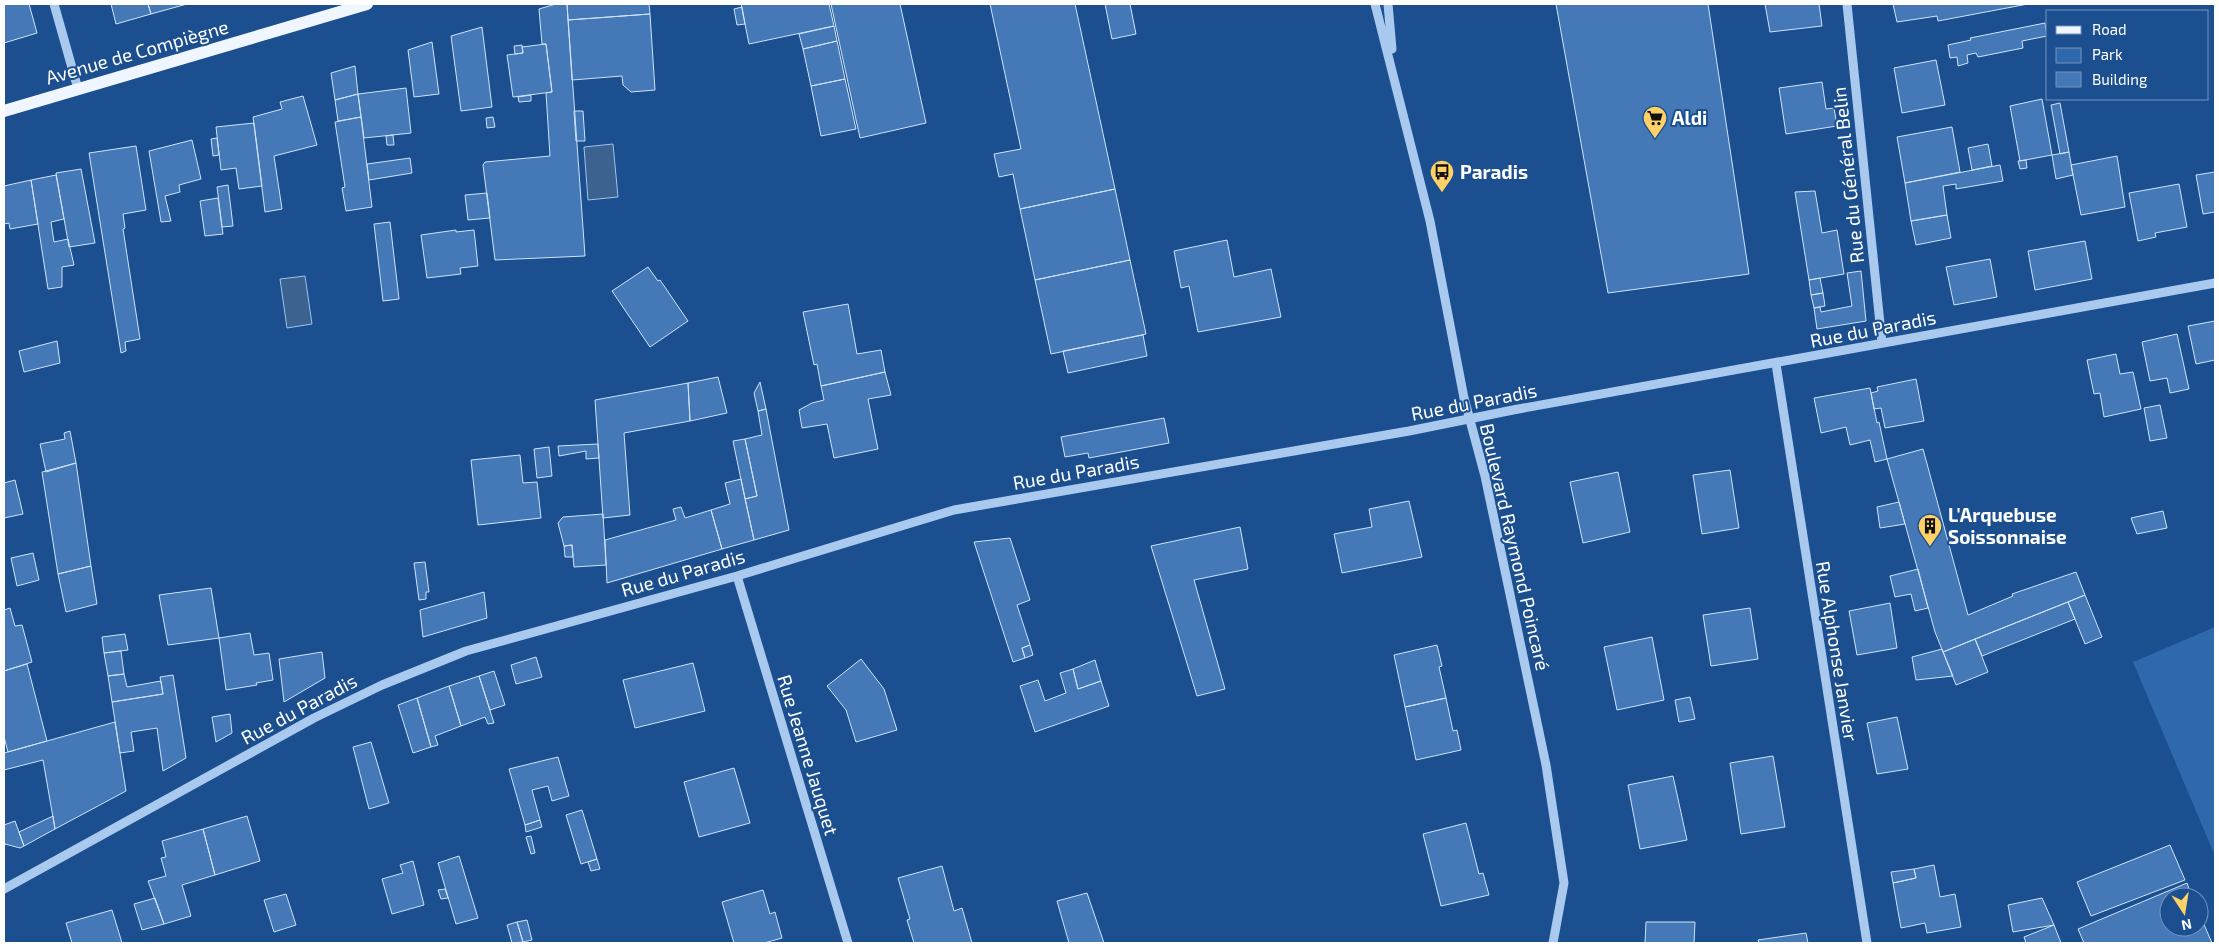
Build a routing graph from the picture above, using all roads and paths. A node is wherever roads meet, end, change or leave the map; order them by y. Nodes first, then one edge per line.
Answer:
1 (54, 4) edge
2 (367, 4) edge
3 (1375, 4) edge
4 (1388, 4) edge
5 (1847, 4) edge
6 (1393, 72) junction
7 (78, 89) junction
8 (4, 111) edge
9 (2215, 283) edge
10 (1882, 344) junction
11 (1776, 364) junction
12 (1470, 418) junction
13 (736, 576) junction
14 (4, 889) edge
15 (848, 943) edge
16 (1553, 943) edge
17 (1867, 943) edge

1 - 7 street
2 - 7 main road, Avenue de Compiègne
3 - 6 street, Boulevard Raymond Poincaré
4 - 6 street, Boulevard Raymond Poincaré
5 - 10 street, Rue du Général Belin
6 - 12 street, Boulevard Raymond Poincaré
7 - 8 main road, Avenue de Compiègne
9 - 10 street, Rue du Paradis
10 - 11 street, Rue du Paradis
11 - 12 street, Rue du Paradis
11 - 17 street, Rue Alphonse Janvier
12 - 13 street, Rue du Paradis
12 - 16 street, Boulevard Raymond Poincaré
13 - 14 street, Rue du Paradis
13 - 15 street, Rue Jeanne Jauquet

